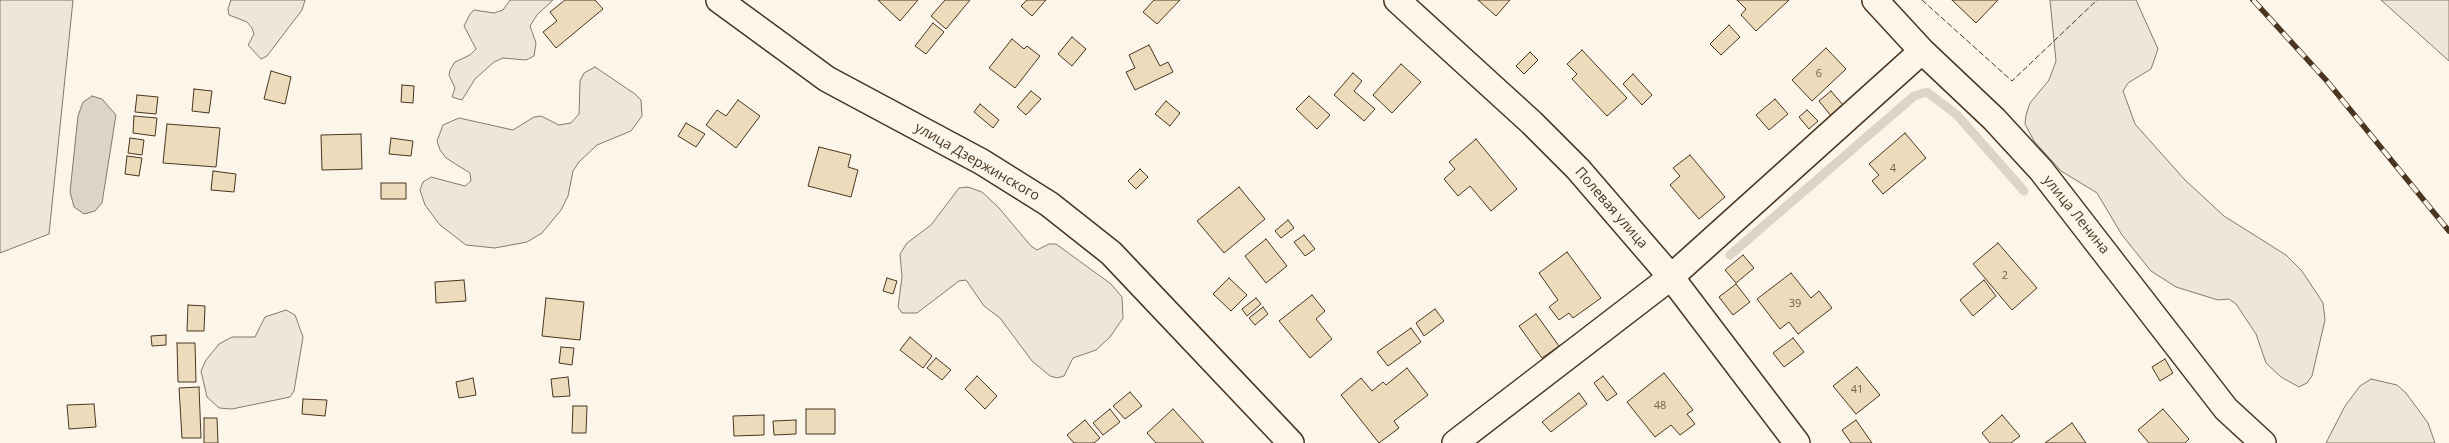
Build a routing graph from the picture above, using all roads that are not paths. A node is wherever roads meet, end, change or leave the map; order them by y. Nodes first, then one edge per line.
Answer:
1 (719, 0) edge
2 (1397, 0) edge
3 (1875, 0) edge
4 (1922, 51) junction
5 (1670, 277) junction
6 (1291, 443) edge
7 (1455, 443) edge
8 (1797, 443) edge
9 (2263, 443) edge

1 - 6 street, улица Дзержинского
2 - 5 street, Полевая улица
3 - 4 street, улица Ленина
4 - 5 street
4 - 9 street, улица Ленина
5 - 7 street
5 - 8 street, Полевая улица

